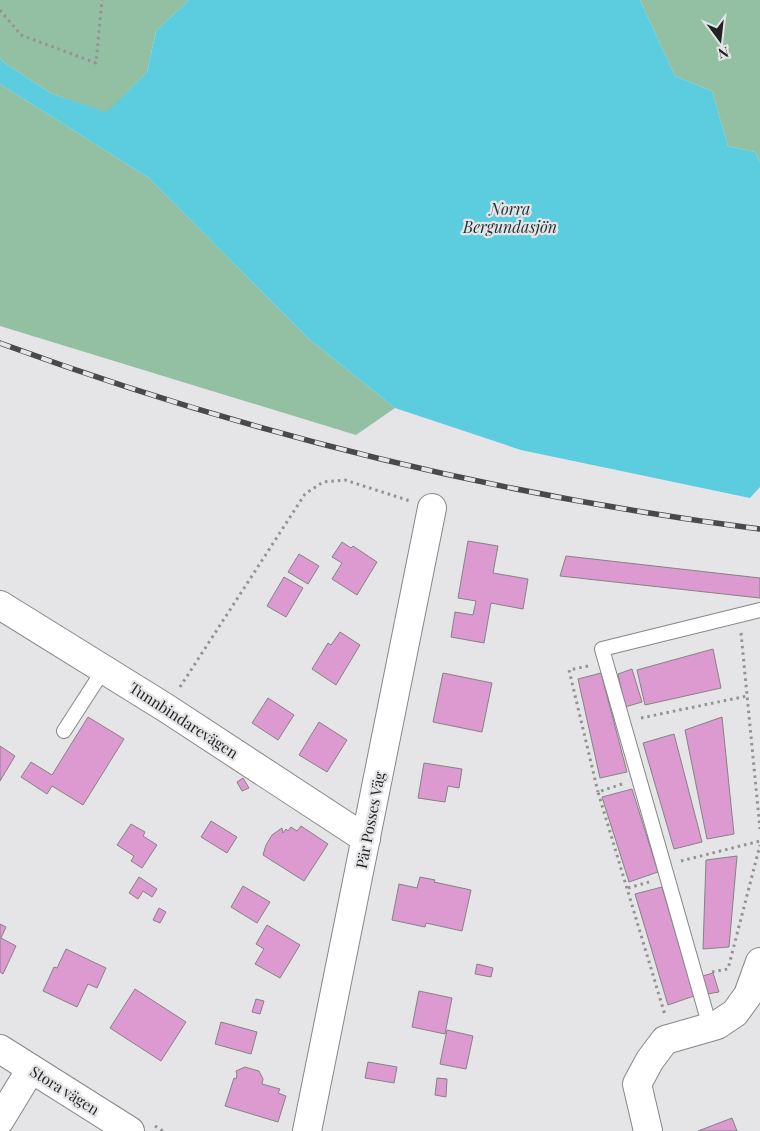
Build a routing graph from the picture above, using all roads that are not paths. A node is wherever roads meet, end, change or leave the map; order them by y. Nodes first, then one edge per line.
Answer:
1 (432, 508) road end
2 (760, 610) edge
3 (2, 611) edge
4 (104, 670) junction
5 (64, 731) dead end
6 (366, 839) junction
7 (760, 962) edge
8 (710, 1027) junction
9 (0, 1049) edge
10 (31, 1069) junction
11 (0, 1120) edge
12 (130, 1131) edge
13 (307, 1131) edge
14 (648, 1131) edge

1 - 6 street, Pär Posses Väg
2 - 8 lane
3 - 4 street, Tunnbindarevägen
4 - 5 lane
4 - 6 street, Tunnbindarevägen
6 - 13 street, Pär Posses Väg
7 - 8 street
8 - 14 street
9 - 10 street, Stora vägen
10 - 11 street
10 - 12 street, Stora vägen

